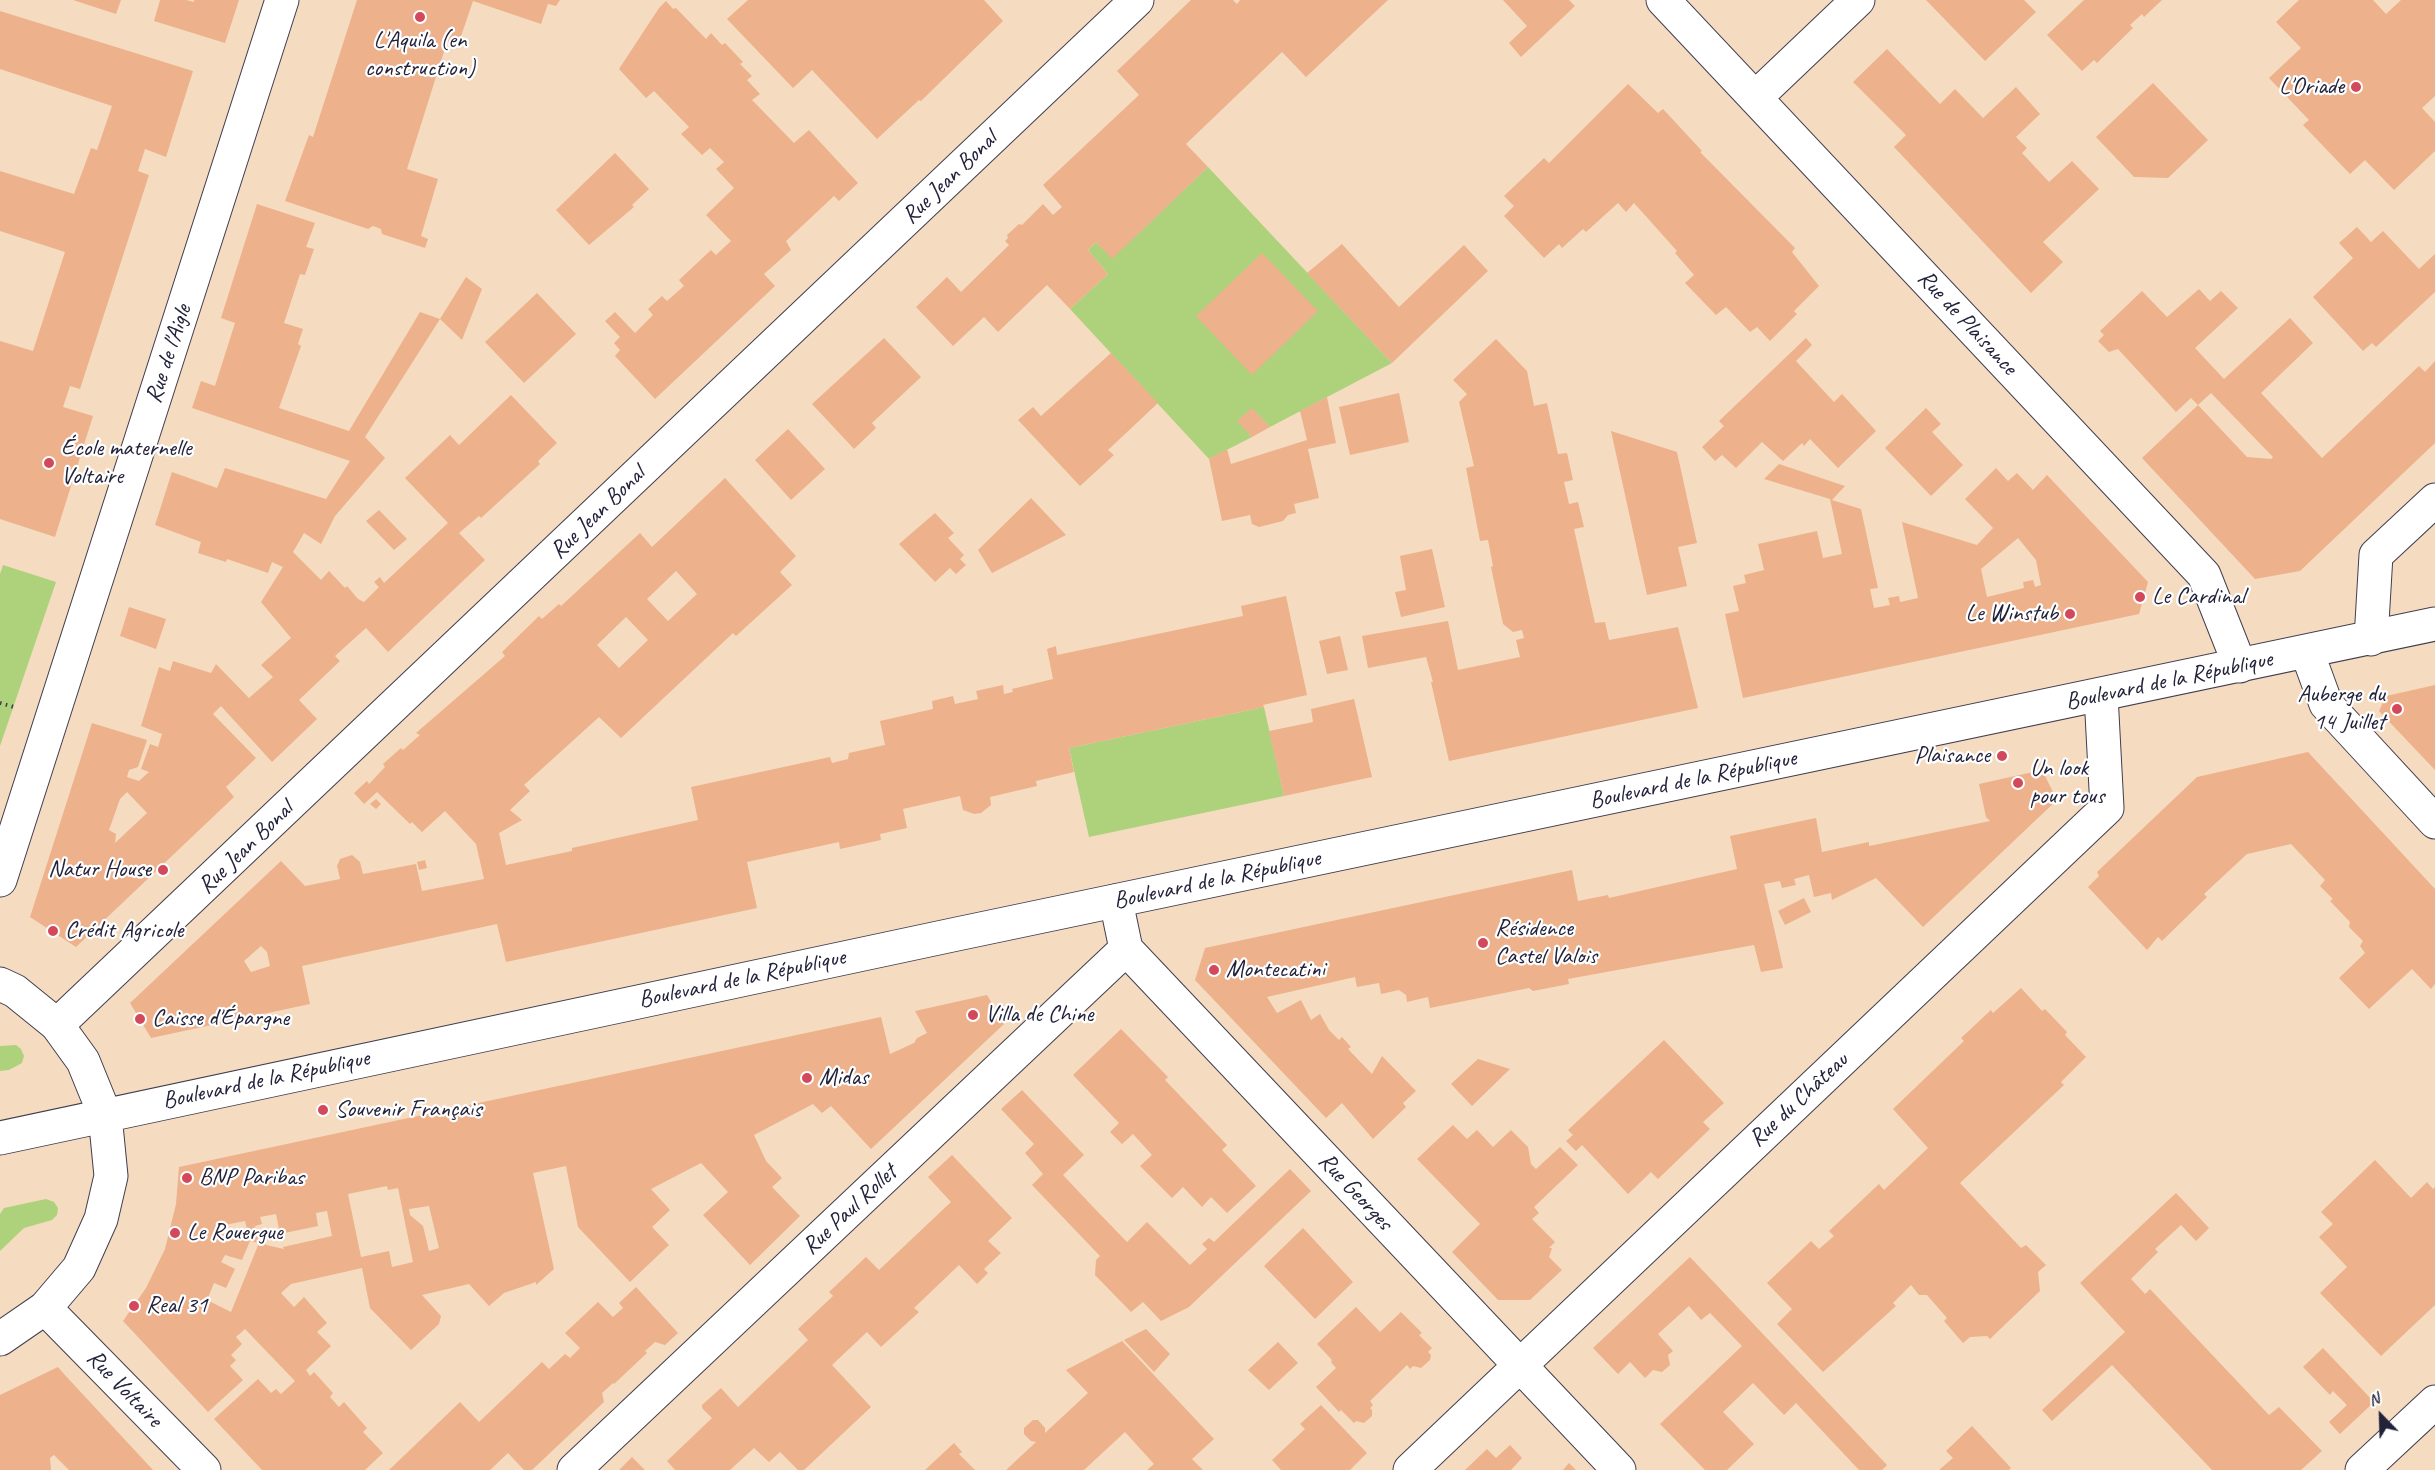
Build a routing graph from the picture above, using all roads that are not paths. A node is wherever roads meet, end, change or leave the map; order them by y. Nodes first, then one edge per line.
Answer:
1 (282, 0) edge
2 (1137, 0) edge
3 (1662, 0) edge
4 (1858, 0) edge
5 (1755, 98) junction
6 (2435, 500) edge
7 (2435, 624) edge
8 (2371, 639) junction
9 (2307, 652) junction
10 (2240, 666) junction
11 (2100, 695) junction
12 (2435, 822) edge
13 (0, 880) edge
14 (1116, 901) junction
15 (1126, 949) junction
16 (0, 984) edge
17 (57, 1025) junction
18 (105, 1115) junction
19 (0, 1138) edge
20 (45, 1308) junction
21 (0, 1339) edge
22 (1520, 1365) junction
23 (2435, 1402) edge
24 (204, 1470) edge
25 (574, 1470) edge
26 (1410, 1470) edge
27 (1619, 1470) edge
28 (2362, 1470) edge

1 - 13 street, Rue de l'Aigle
2 - 17 street, Rue Jean Bonal
3 - 5 street, Rue de Plaisance
4 - 5 street
5 - 10 street, Rue de Plaisance
6 - 8 street
7 - 8 street, Boulevard de la République
8 - 9 street, Boulevard de la République
9 - 10 street, Boulevard de la République
9 - 12 street
10 - 11 street, Boulevard de la République
11 - 14 street, Boulevard de la République
11 - 22 street, Rue du Château
14 - 15 street
14 - 18 street, Boulevard de la République
15 - 22 street, Rue Georges
15 - 25 street, Rue Paul Rollet
16 - 17 street
17 - 18 street
18 - 19 street, Boulevard de la République
18 - 20 street
20 - 21 street
20 - 24 street, Rue Voltaire
22 - 26 street, Rue du Château
22 - 27 street, Rue Georges
23 - 28 street

